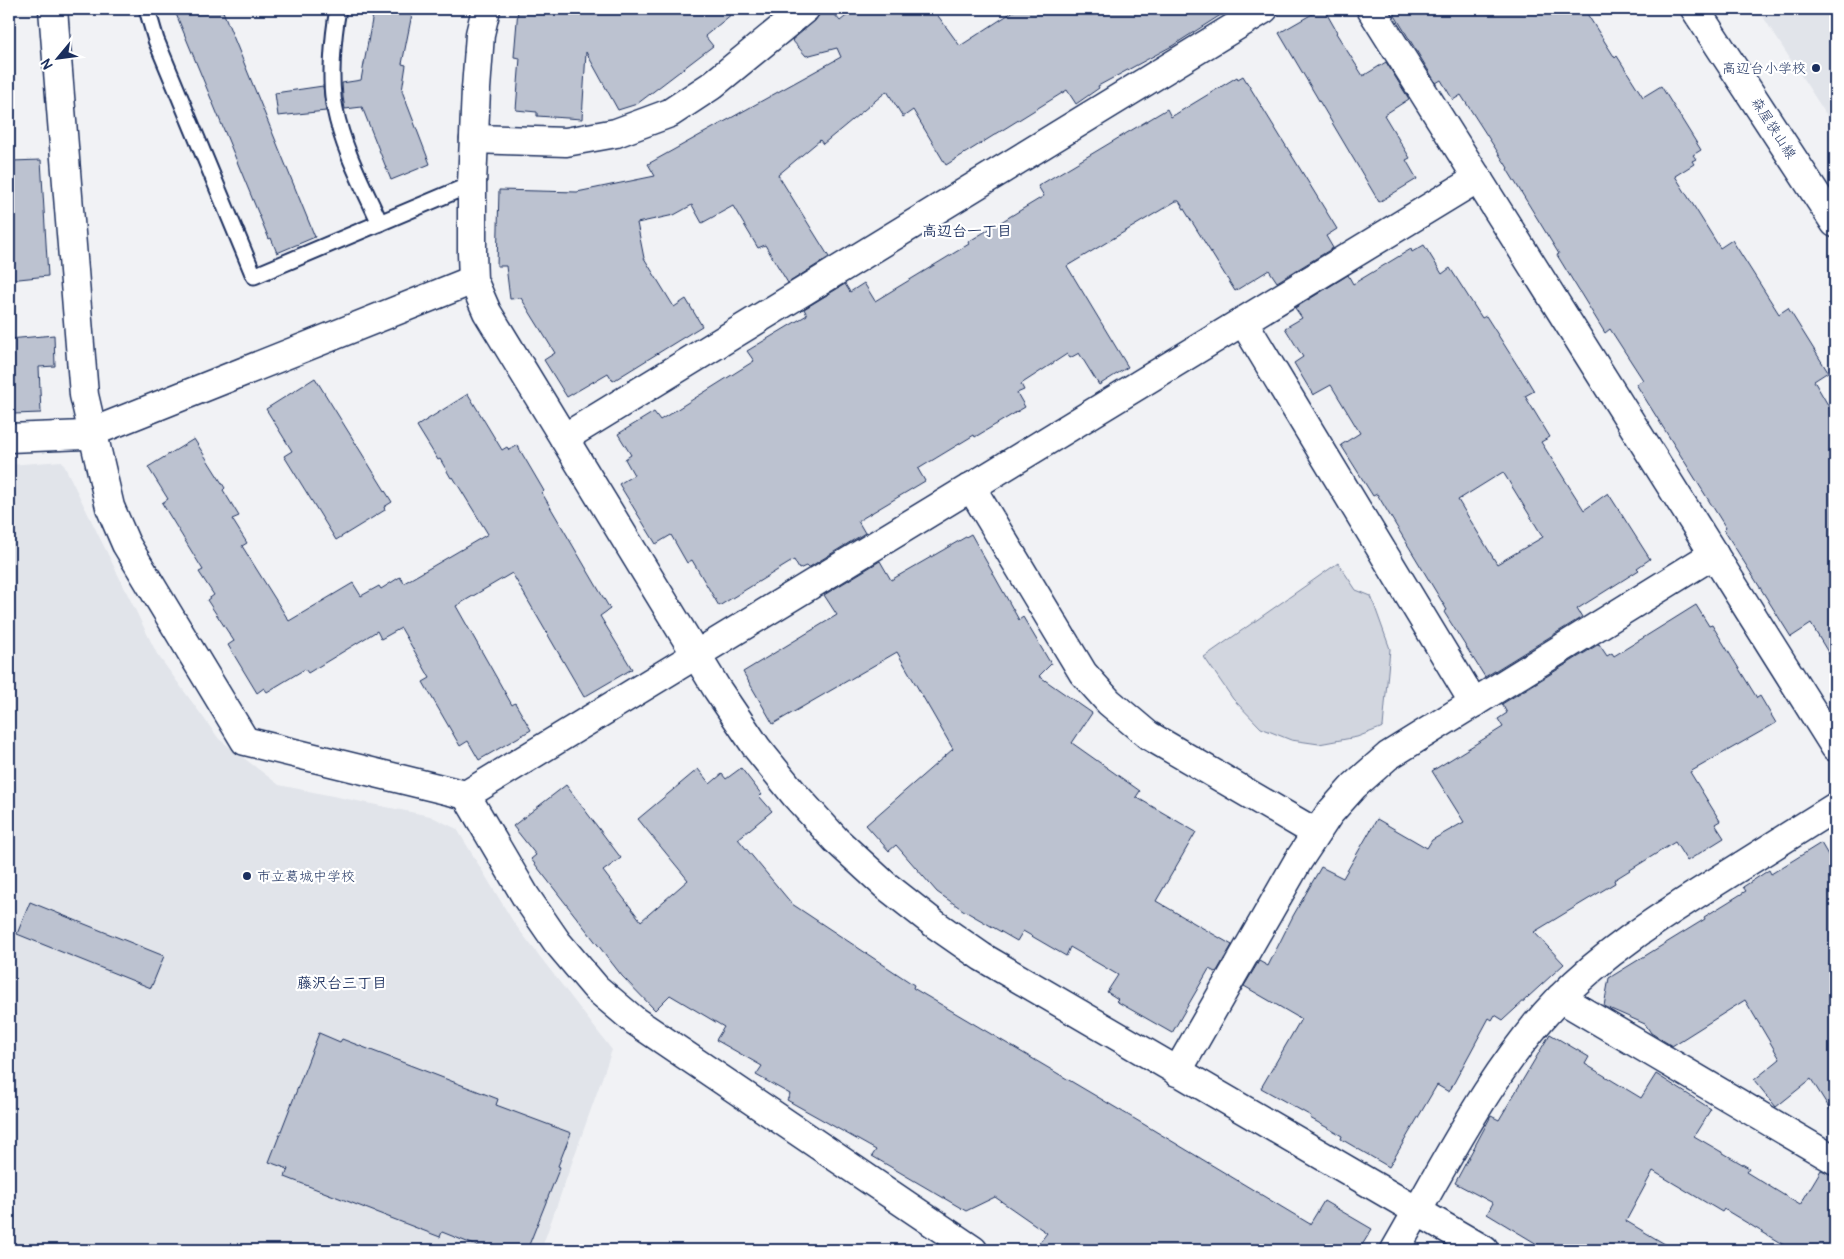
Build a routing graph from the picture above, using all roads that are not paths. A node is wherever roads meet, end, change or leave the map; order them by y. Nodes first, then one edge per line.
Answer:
1 (53, 9) edge
2 (146, 9) edge
3 (338, 9) edge
4 (486, 9) edge
5 (805, 9) edge
6 (1264, 9) edge
7 (1371, 9) edge
8 (1695, 9) edge
9 (474, 139) junction
10 (1478, 178) junction
11 (472, 184) junction
12 (380, 223) junction
13 (1835, 223) edge
14 (473, 280) junction
15 (1243, 321) junction
16 (92, 432) junction
17 (9, 438) edge
18 (564, 438) junction
19 (971, 487) junction
20 (1714, 554) junction
21 (696, 655) junction
22 (1474, 703) junction
23 (1835, 747) edge
24 (466, 795) junction
25 (1835, 807) edge
26 (1316, 833) junction
27 (1560, 998) junction
28 (1177, 1072) junction
29 (1835, 1160) edge
30 (1418, 1212) junction
31 (973, 1250) edge
32 (1395, 1250) edge
33 (1484, 1250) edge

1 - 16 street
2 - 12 lane
3 - 12 lane
4 - 9 street
5 - 9 street
6 - 18 street
7 - 10 street
8 - 13 street, 森屋狭山線
9 - 11 street
10 - 15 street
10 - 20 street
11 - 12 lane
11 - 14 street
14 - 16 street
14 - 18 street
15 - 19 street
15 - 22 street
16 - 17 street
16 - 24 street
18 - 21 street
19 - 21 street
19 - 26 street
20 - 22 street
20 - 23 street
21 - 24 street
21 - 28 street
22 - 26 street
24 - 31 street
25 - 27 street
26 - 28 street
27 - 29 street
27 - 30 street
28 - 30 street
30 - 32 street
30 - 33 street

